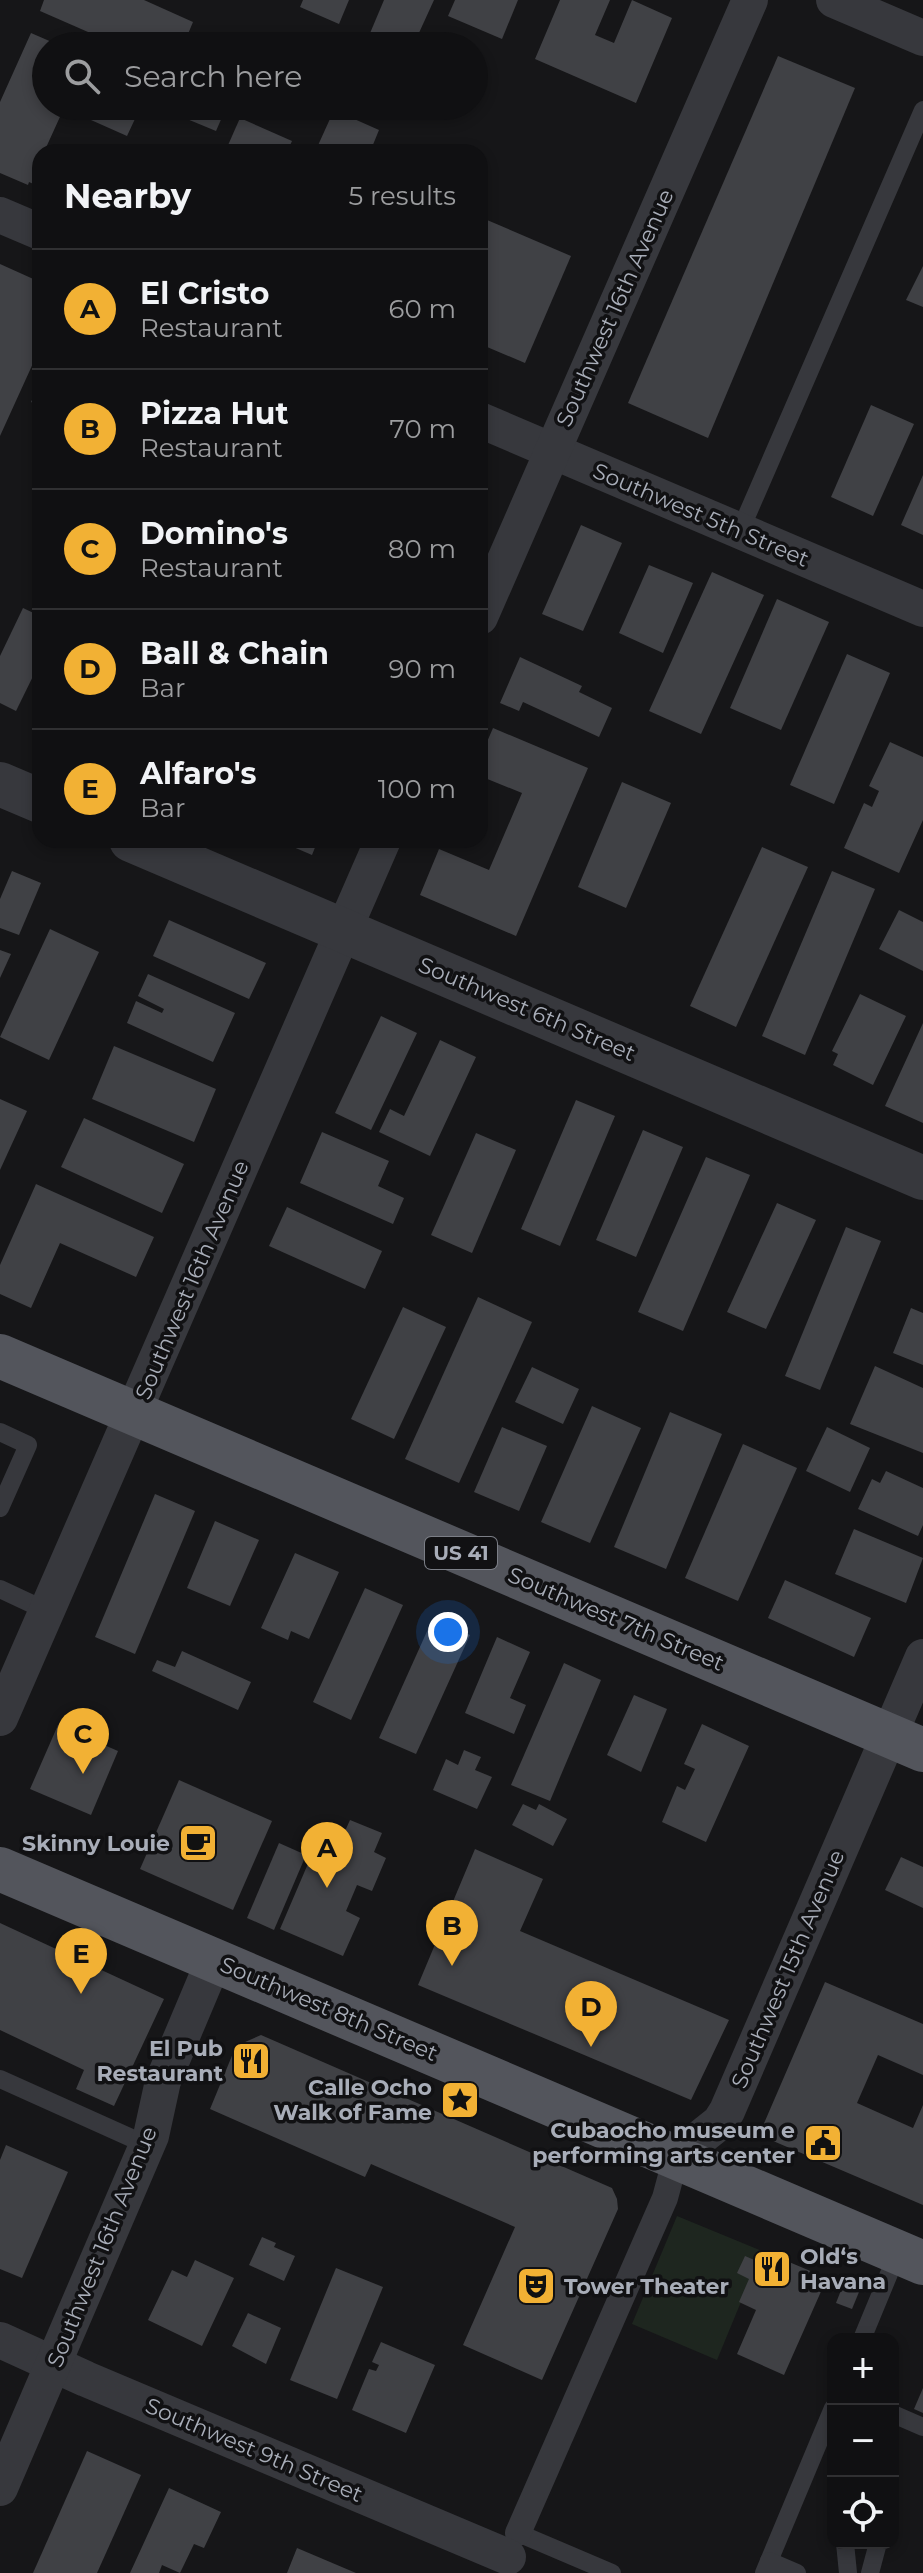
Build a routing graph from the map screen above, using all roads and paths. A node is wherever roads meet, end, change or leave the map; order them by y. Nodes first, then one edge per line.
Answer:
1 (750, 0) edge
2 (834, 0) edge
3 (923, 38) edge
4 (923, 110) edge
5 (0, 215) edge
6 (32, 229) edge
7 (488, 423) edge
8 (552, 451) junction
9 (740, 531) junction
10 (488, 599) edge
11 (923, 609) edge
12 (0, 784) edge
13 (32, 798) edge
14 (150, 848) edge
15 (380, 848) edge
16 (344, 931) junction
17 (923, 1178) edge
18 (0, 1356) edge
19 (134, 1414) junction
20 (0, 1432) edge
21 (0, 1508) edge
22 (0, 1589) edge
23 (47, 1611) junction
24 (923, 1657) edge
25 (0, 1718) edge
26 (906, 1743) edge
27 (0, 1869) edge
28 (214, 1960) junction
29 (0, 2079) edge
30 (147, 2145) junction
31 (676, 2157) junction
32 (911, 2258) edge
33 (866, 2333) edge
34 (0, 2340) edge
35 (54, 2365) junction
36 (899, 2417) edge
37 (827, 2422) edge
38 (923, 2427) edge
39 (0, 2488) edge
40 (846, 2549) edge
41 (876, 2549) edge
42 (509, 2555) edge
43 (766, 2567) edge
44 (612, 2573) edge
45 (797, 2573) edge
46 (848, 2573) edge
47 (870, 2573) edge

1 - 8 street, Southwest 16th Avenue
2 - 3 street
4 - 9 lane
5 - 6 street
7 - 8 street, Southwest 5th Street
8 - 9 street, Southwest 5th Street
8 - 10 street, Southwest 16th Avenue
9 - 11 street, Southwest 5th Street
12 - 13 street
14 - 16 street, Southwest 6th Street
15 - 16 street, Southwest 16th Avenue
16 - 17 street, Southwest 6th Street
16 - 19 street, Southwest 16th Avenue
18 - 19 main road, Southwest 7th Street / US 41
19 - 23 street, Southwest 16th Avenue
19 - 26 main road, Southwest 7th Street / US 41
20 - 21 lane
22 - 23 lane
23 - 25 street, Southwest 16th Avenue
24 - 26 street, Southwest 15th Avenue
26 - 31 street, Southwest 15th Avenue
27 - 28 main road, Southwest 8th Street
28 - 30 street, Southwest 16th Avenue
28 - 31 main road, Southwest 8th Street
29 - 30 lane
30 - 35 street, Southwest 16th Avenue
31 - 32 main road, Southwest 8th Street
31 - 42 street
32 - 33 lane
34 - 35 street, Southwest 9th Street
35 - 39 street, Southwest 16th Avenue
35 - 42 street, Southwest 9th Street
36 - 38 lane
37 - 43 lane
40 - 46 lane
41 - 47 lane
42 - 44 lane
43 - 45 lane

